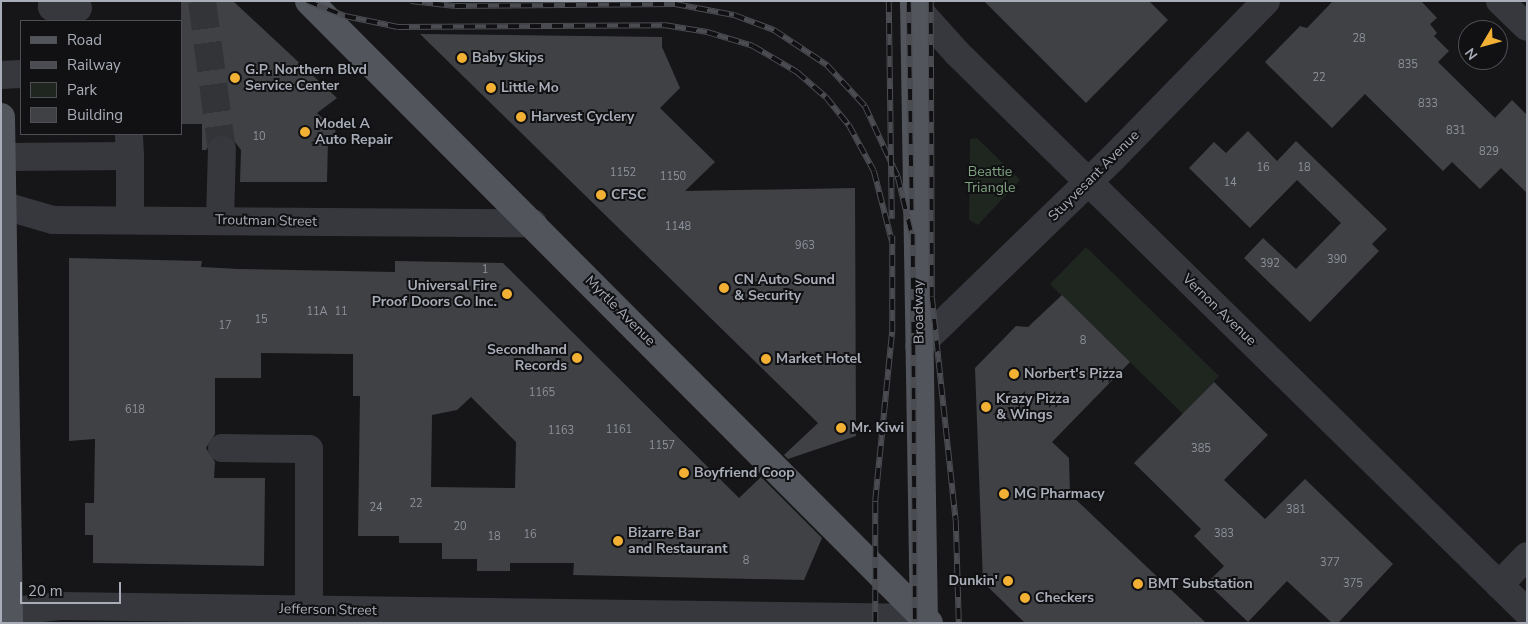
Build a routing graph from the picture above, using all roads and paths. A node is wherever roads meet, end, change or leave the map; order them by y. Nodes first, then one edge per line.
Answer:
1 (52, 1) edge
2 (309, 1) edge
3 (1266, 1) edge
4 (1500, 1) edge
5 (914, 3) edge
6 (78, 8) dead end
7 (1527, 27) edge
8 (20, 74) edge
9 (1, 75) edge
10 (1, 117) edge
11 (75, 145) edge
12 (101, 145) edge
13 (129, 145) edge
14 (222, 150) tunnel mouth
15 (2, 157) edge
16 (1088, 182) junction
17 (2, 205) edge
18 (130, 219) junction
19 (220, 220) junction
20 (533, 223) junction
21 (919, 346) junction
22 (222, 448) dead end
23 (4, 454) edge
24 (1527, 556) edge
25 (1499, 585) junction
26 (310, 609) junction
27 (1527, 612) edge
28 (6, 615) edge
29 (926, 621) edge

1 - 6 street
2 - 20 main road, Myrtle Avenue
3 - 16 street, Stuyvesant Avenue
4 - 7 street
5 - 16 street, Vernon Avenue
5 - 21 main road, Broadway
8 - 9 street
10 - 15 main road
11 - 12 street
11 - 15 street
12 - 13 street
13 - 18 street
14 - 19 street
15 - 17 main road
16 - 21 street, Stuyvesant Avenue
16 - 25 street, Vernon Avenue
17 - 18 street, Troutman Street
17 - 23 main road
18 - 19 street, Troutman Street
19 - 20 street, Troutman Street
20 - 29 main road, Myrtle Avenue
21 - 29 main road, Broadway
22 - 26 street
23 - 28 main road
24 - 25 street
25 - 27 street, Vernon Avenue
26 - 28 street, Jefferson Street
26 - 29 street, Jefferson Street

